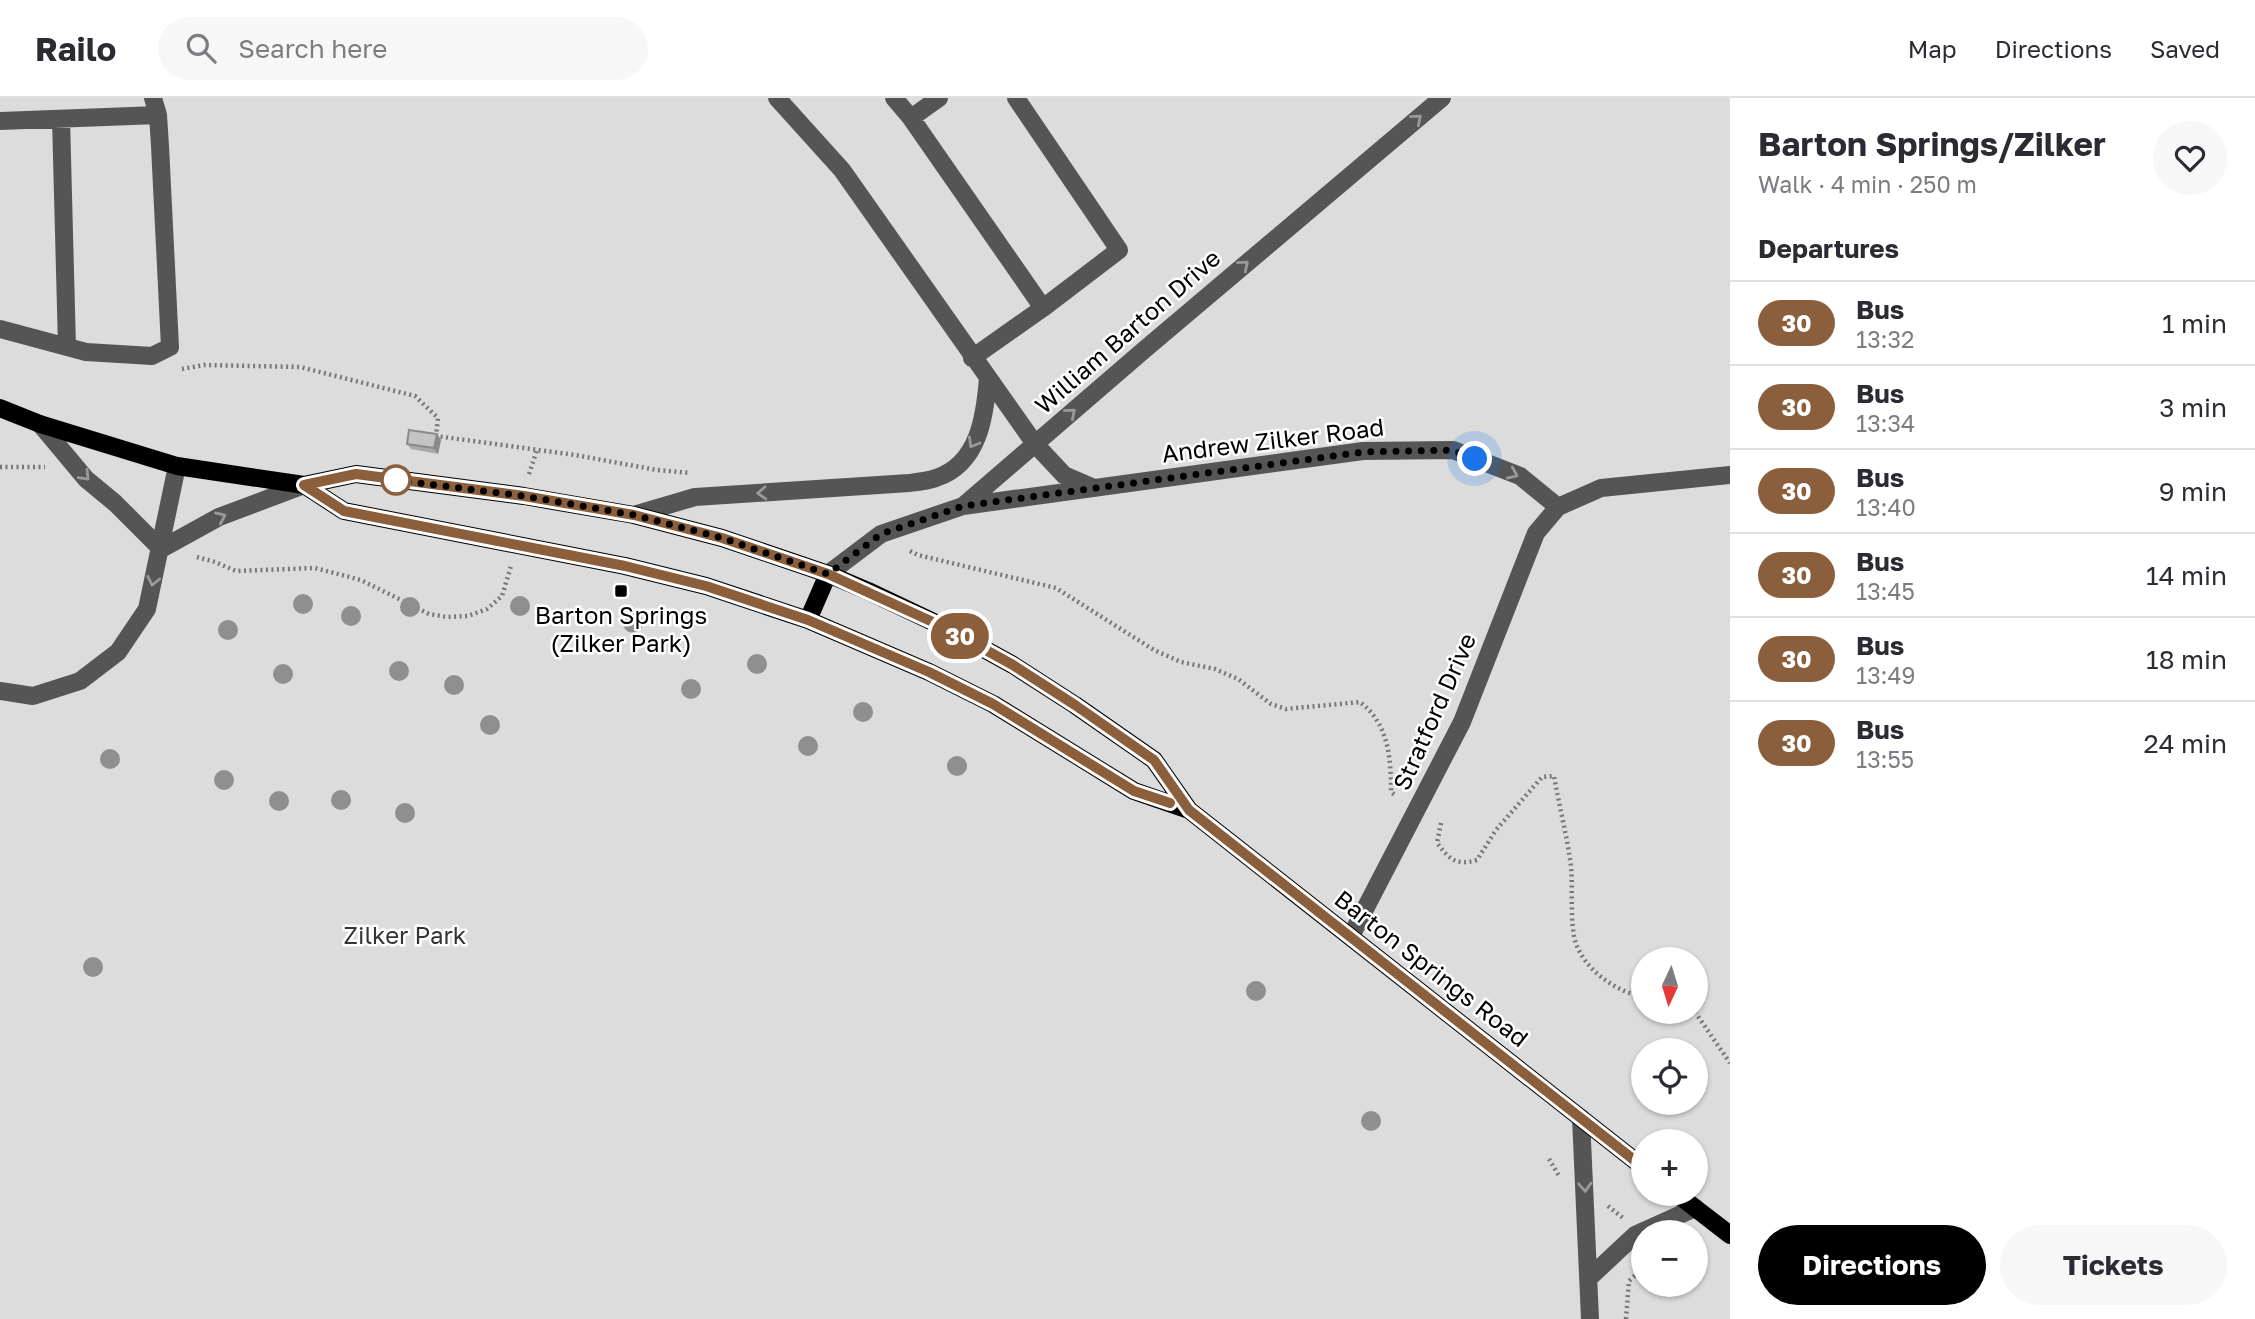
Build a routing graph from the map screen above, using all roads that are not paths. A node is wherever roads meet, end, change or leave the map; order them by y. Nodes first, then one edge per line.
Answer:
1 (894, 98) edge
2 (939, 98) edge
3 (1016, 98) edge
4 (1442, 98) edge
5 (788, 102) edge
6 (156, 107) edge
7 (61, 118) junction
8 (911, 118) junction
9 (0, 121) edge
10 (1043, 308) junction
11 (0, 329) edge
12 (66, 347) junction
13 (972, 358) junction
14 (988, 378) junction
15 (0, 408) edge
16 (40, 424) junction
17 (1035, 444) junction
18 (177, 466) junction
19 (1730, 475) edge
20 (304, 485) junction
21 (1096, 488) junction
22 (963, 506) junction
23 (1558, 507) junction
24 (634, 515) junction
25 (161, 549) junction
26 (828, 574) junction
27 (808, 620) junction
28 (0, 691) edge
29 (1189, 810) junction
30 (1351, 936) junction
31 (1581, 1118) junction
32 (1631, 1158) edge
33 (1692, 1206) edge
34 (1695, 1208) junction
35 (1730, 1236) edge
36 (1589, 1278) junction
37 (1590, 1319) edge

1 - 8 street
2 - 8 street
3 - 10 street
17 -> 4 street, William Barton Drive
5 - 13 street
6 - 7 street
6 - 12 street
7 - 9 street
7 - 12 street
8 - 10 street
10 - 13 street
11 - 12 street
13 - 14 street
14 - 17 street
14 -> 24 street
15 - 16 main road, Barton Springs Road
16 - 18 main road, Barton Springs Road
16 -> 25 street
17 - 21 street
17 - 22 street, William Barton Drive
18 - 20 main road, Barton Springs Road
18 - 25 street
19 - 23 street
20 - 24 main road, Barton Springs Road
25 -> 20 street
20 - 27 main road, Barton Springs Road
21 - 22 street, Andrew Zilker Road
21 -> 23 street, Andrew Zilker Road
22 - 26 street, William Barton Drive
23 - 30 street, Stratford Drive
24 - 26 main road, Barton Springs Road
25 -> 28 street
26 - 27 main road
26 - 29 main road, Barton Springs Road
27 - 29 main road, Barton Springs Road
29 - 30 main road, Barton Springs Road
30 - 31 main road, Barton Springs Road
31 - 32 main road, Barton Springs Road
31 -> 36 street
33 - 34 main road
34 - 35 main road
34 - 36 street
36 - 37 street

